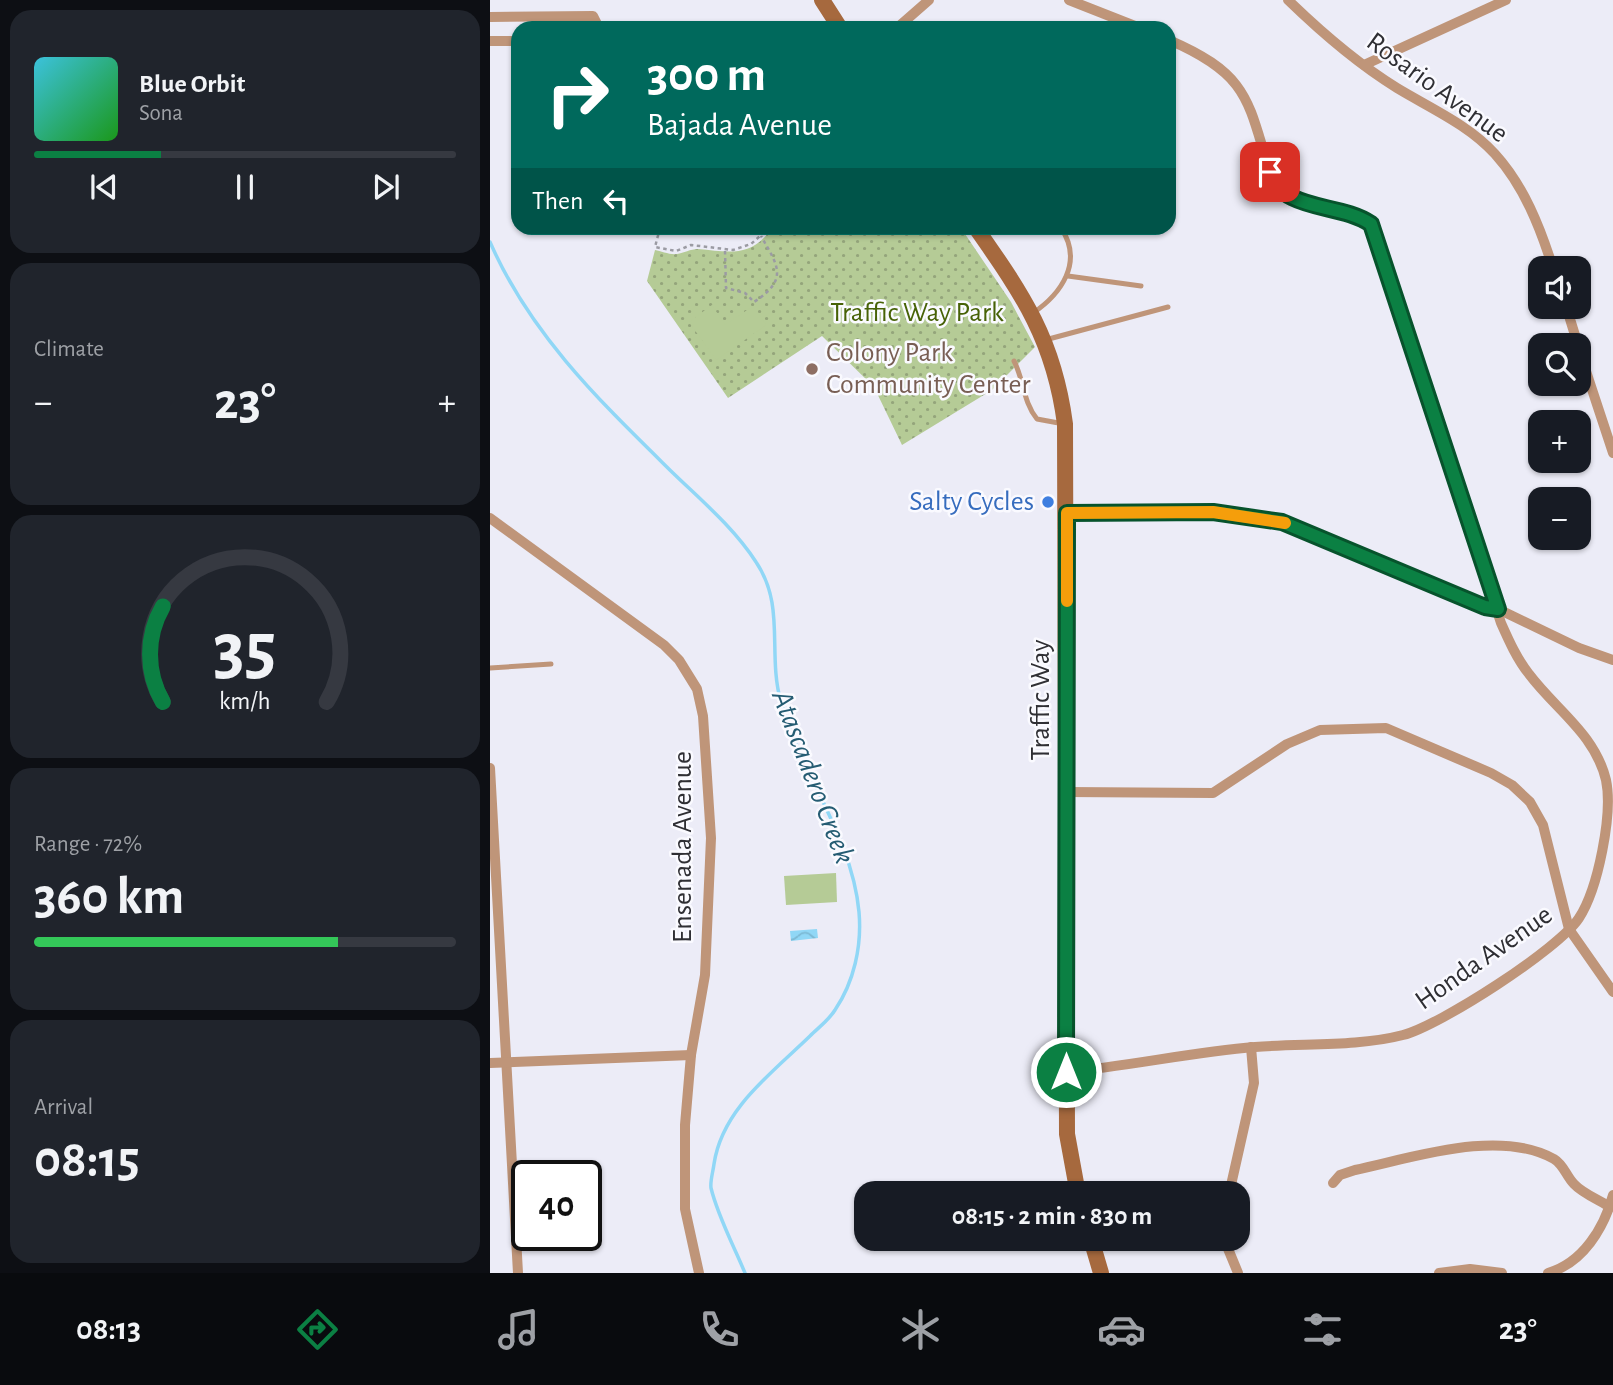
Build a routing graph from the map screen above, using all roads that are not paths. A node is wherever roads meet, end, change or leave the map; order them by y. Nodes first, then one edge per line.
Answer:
1 (822, 0) edge
2 (929, 0) edge
3 (1069, 0) edge
4 (1289, 0) edge
5 (1506, 0) edge
6 (490, 17) edge
7 (597, 21) edge
8 (836, 21) edge
9 (905, 21) edge
10 (1122, 21) edge
11 (490, 41) edge
12 (511, 41) edge
13 (1176, 44) edge
14 (1364, 65) junction
15 (981, 235) edge
16 (1065, 235) edge
17 (1549, 256) edge
18 (1068, 276) junction
19 (1141, 286) dead end
20 (1168, 307) dead end
21 (1033, 313) junction
22 (1045, 340) junction
23 (1014, 361) dead end
24 (1591, 386) edge
25 (1065, 424) junction
26 (1613, 453) edge
27 (1067, 513) junction
28 (490, 518) edge
29 (1498, 609) junction
30 (1613, 660) edge
31 (551, 664) dead end
32 (490, 668) edge
33 (490, 768) edge
34 (1067, 792) junction
35 (1569, 929) junction
36 (1613, 992) edge
37 (1251, 1047) junction
38 (691, 1055) junction
39 (507, 1062) junction
40 (490, 1063) edge
41 (1066, 1072) junction
42 (1076, 1181) edge
43 (1232, 1181) edge
44 (1333, 1183) dead end
45 (1613, 1195) edge
46 (1610, 1207) junction
47 (1095, 1251) edge
48 (1229, 1251) edge
49 (518, 1273) edge
50 (699, 1273) edge
51 (1101, 1273) edge
52 (1238, 1273) edge
53 (1440, 1273) edge
54 (1502, 1273) edge
55 (1548, 1273) edge

1 - 8 street
2 - 9 street
3 - 10 street
4 - 14 street, Rosario Avenue
5 - 14 street
6 - 7 street
11 - 12 street
13 - 29 street, Honda Avenue
14 - 17 street, Rosario Avenue
15 - 21 street, Traffic Way
16 - 18 lane
18 - 19 lane
18 - 21 lane
20 - 22 lane
21 - 22 street, Traffic Way
22 - 25 street, Traffic Way
23 - 25 lane
24 - 26 street
25 - 27 street, Traffic Way
27 - 29 street
27 - 34 street, Traffic Way
28 - 38 street, Ensenada Avenue
29 - 30 street
29 - 35 street, Honda Avenue
31 - 32 lane
33 - 39 street
34 - 35 street
34 - 41 street, Traffic Way
35 - 36 street
35 - 37 street, Honda Avenue
37 - 41 street, Honda Avenue
37 - 43 street
38 - 39 street
38 - 50 street, Ensenada Avenue
39 - 40 street
39 - 49 street
41 - 42 street, Traffic Way
44 - 46 street
45 - 46 street
46 - 55 street
47 - 51 street
48 - 52 street
53 - 54 street

